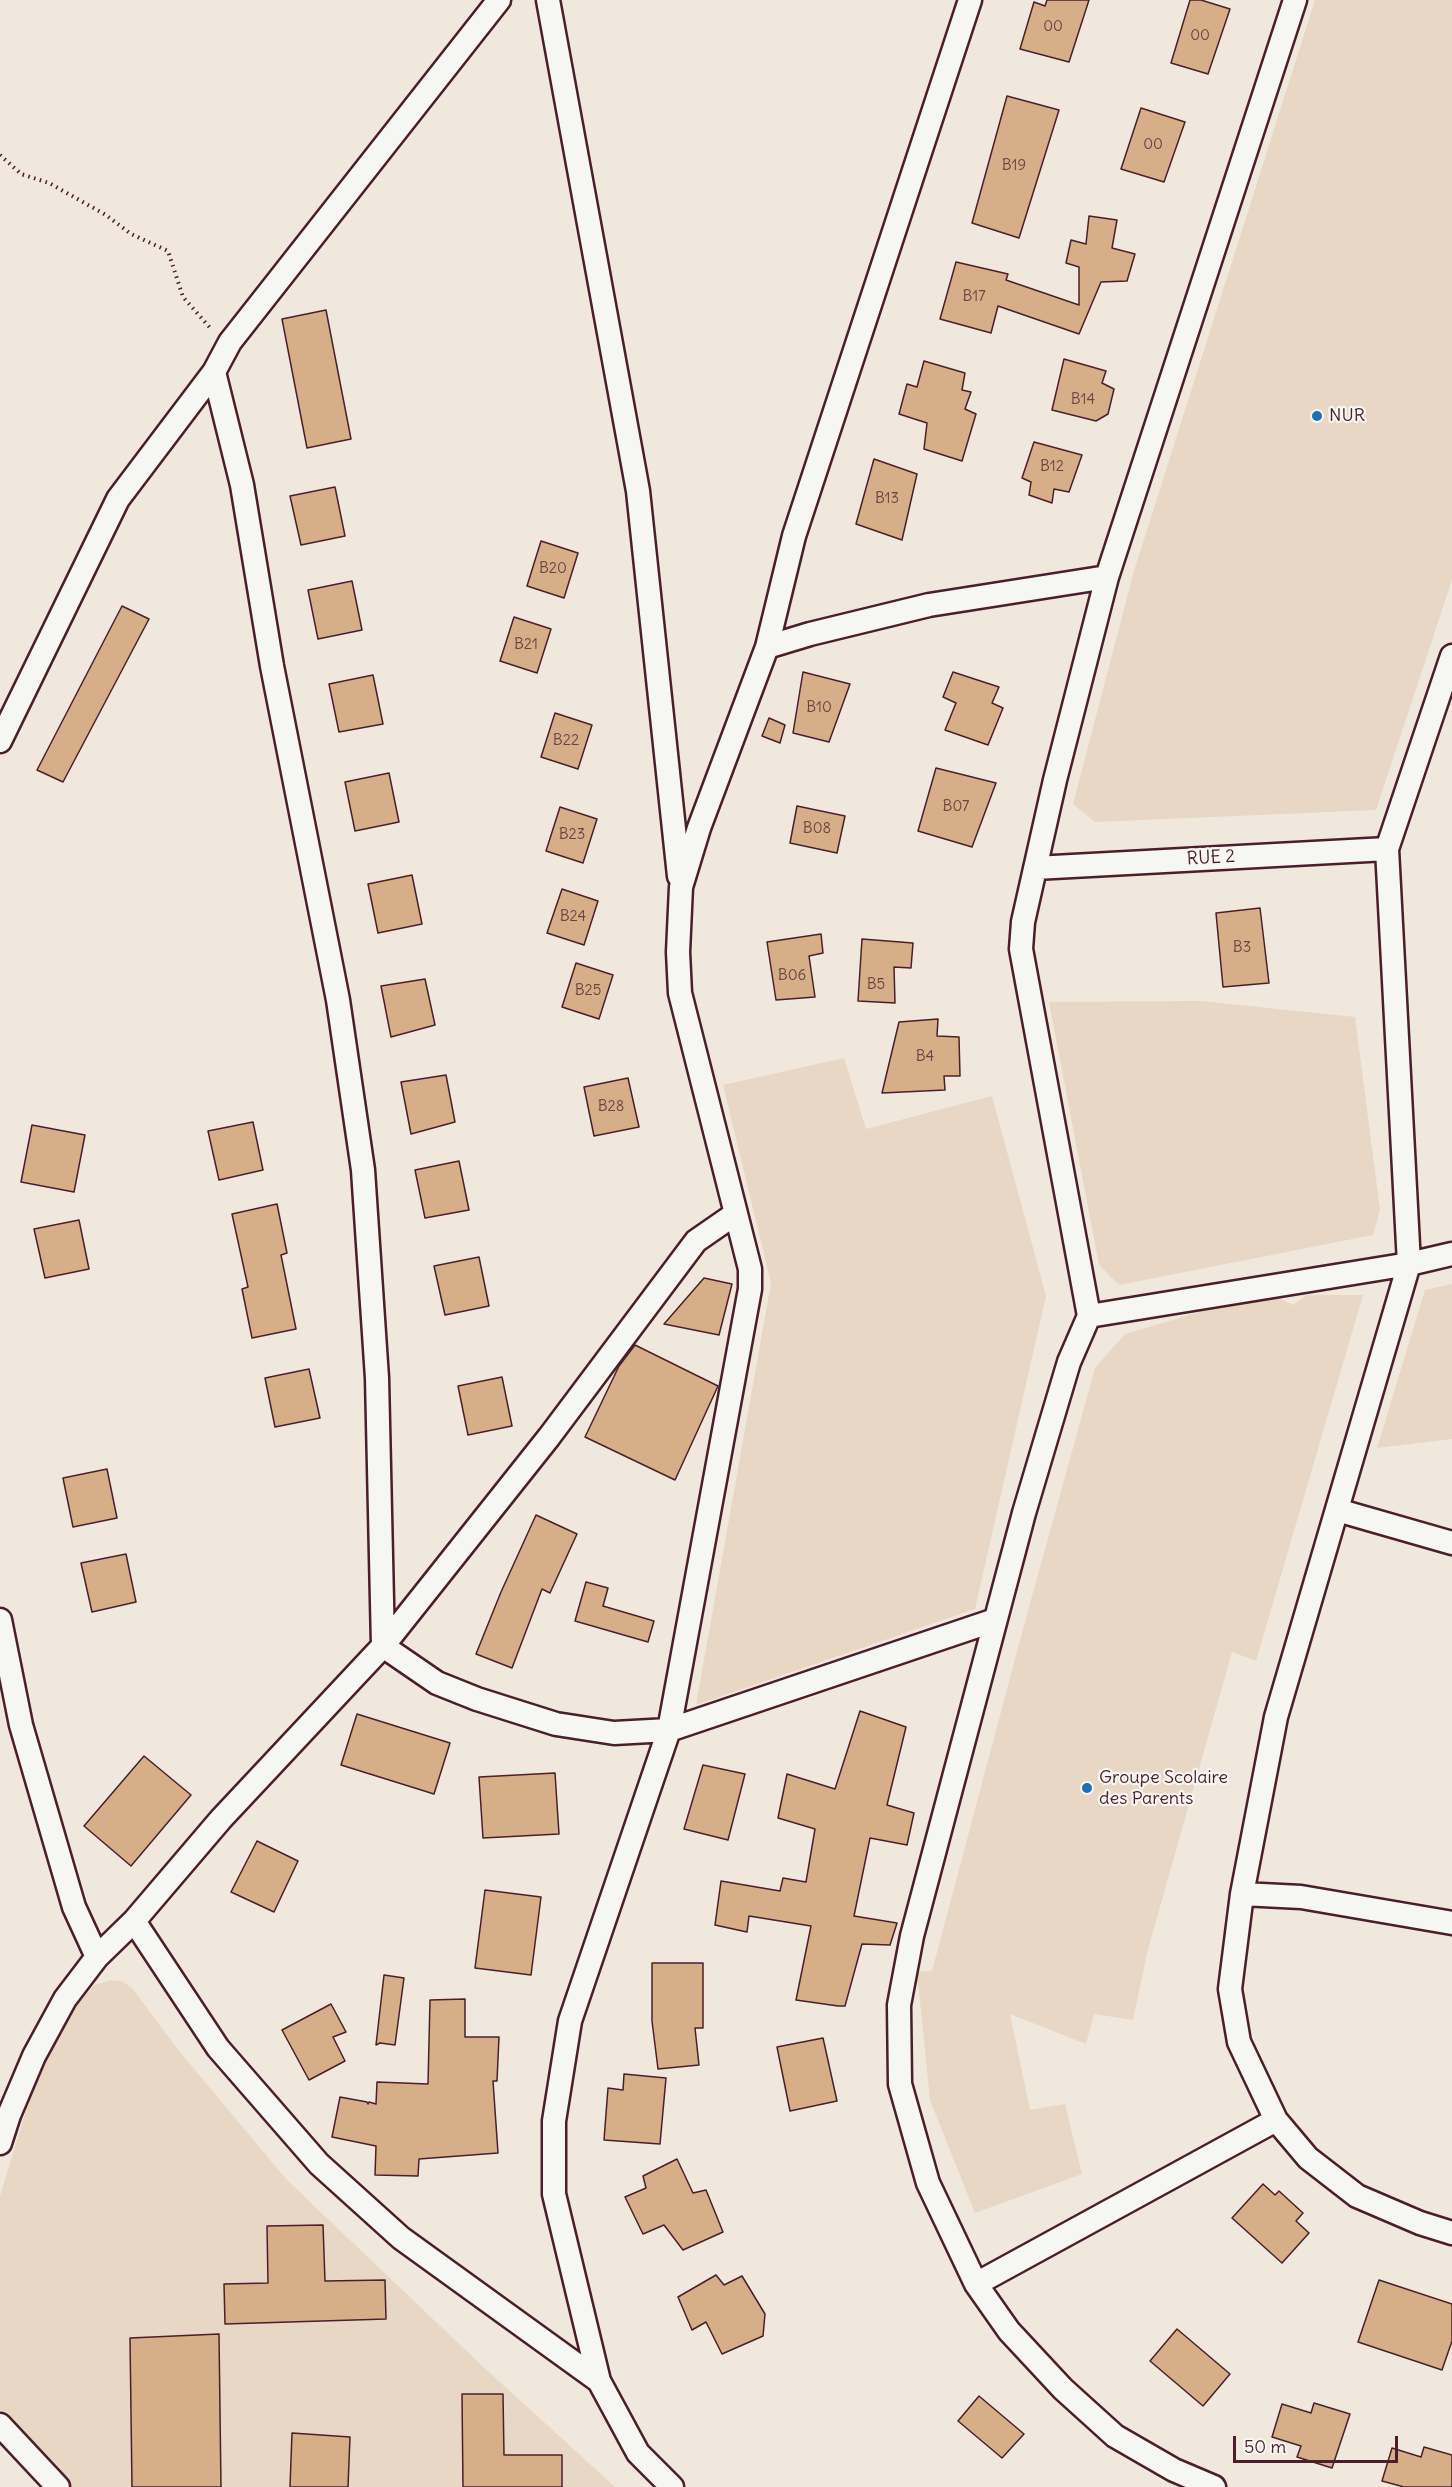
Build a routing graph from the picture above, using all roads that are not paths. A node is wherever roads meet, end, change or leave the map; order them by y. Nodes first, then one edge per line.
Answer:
1 (499, 0) edge
2 (548, 0) edge
3 (970, 0) edge
4 (1294, 0) edge
5 (214, 372) junction
6 (1107, 577) junction
7 (767, 647) junction
8 (1452, 656) edge
9 (0, 741) edge
10 (1387, 849) junction
11 (1035, 868) junction
12 (681, 886) junction
13 (735, 1214) junction
14 (1452, 1254) edge
15 (1409, 1264) junction
16 (1089, 1316) junction
17 (1337, 1510) junction
18 (1452, 1543) edge
19 (995, 1620) junction
20 (1, 1629) edge
21 (383, 1646) junction
22 (669, 1730) junction
23 (1242, 1894) junction
24 (134, 1921) junction
25 (1452, 1923) edge
26 (97, 1957) junction
27 (4, 2114) edge
28 (1276, 2120) junction
29 (0, 2143) edge
30 (1452, 2233) edge
31 (976, 2284) junction
32 (599, 2381) junction
33 (0, 2425) edge
34 (58, 2487) edge
35 (672, 2487) edge
36 (1214, 2487) edge

1 - 5 street
2 - 12 street
3 - 7 street
4 - 6 street
5 - 9 street
5 - 21 street
6 - 7 street
6 - 11 street
7 - 12 street
8 - 10 street
10 - 11 street, RUE 2
10 - 15 street
11 - 16 street
12 - 13 street
13 - 21 street
13 - 22 street
14 - 15 street
15 - 16 street
15 - 17 street
16 - 19 street
17 - 18 street
17 - 23 street
19 - 22 street
19 - 31 street
20 - 26 street
21 - 22 street
21 - 24 street
22 - 32 street
23 - 25 street
23 - 28 street
24 - 26 street
24 - 32 street
26 - 27 street
27 - 29 street
28 - 30 street
28 - 31 street
31 - 36 street
32 - 35 street
33 - 34 street

